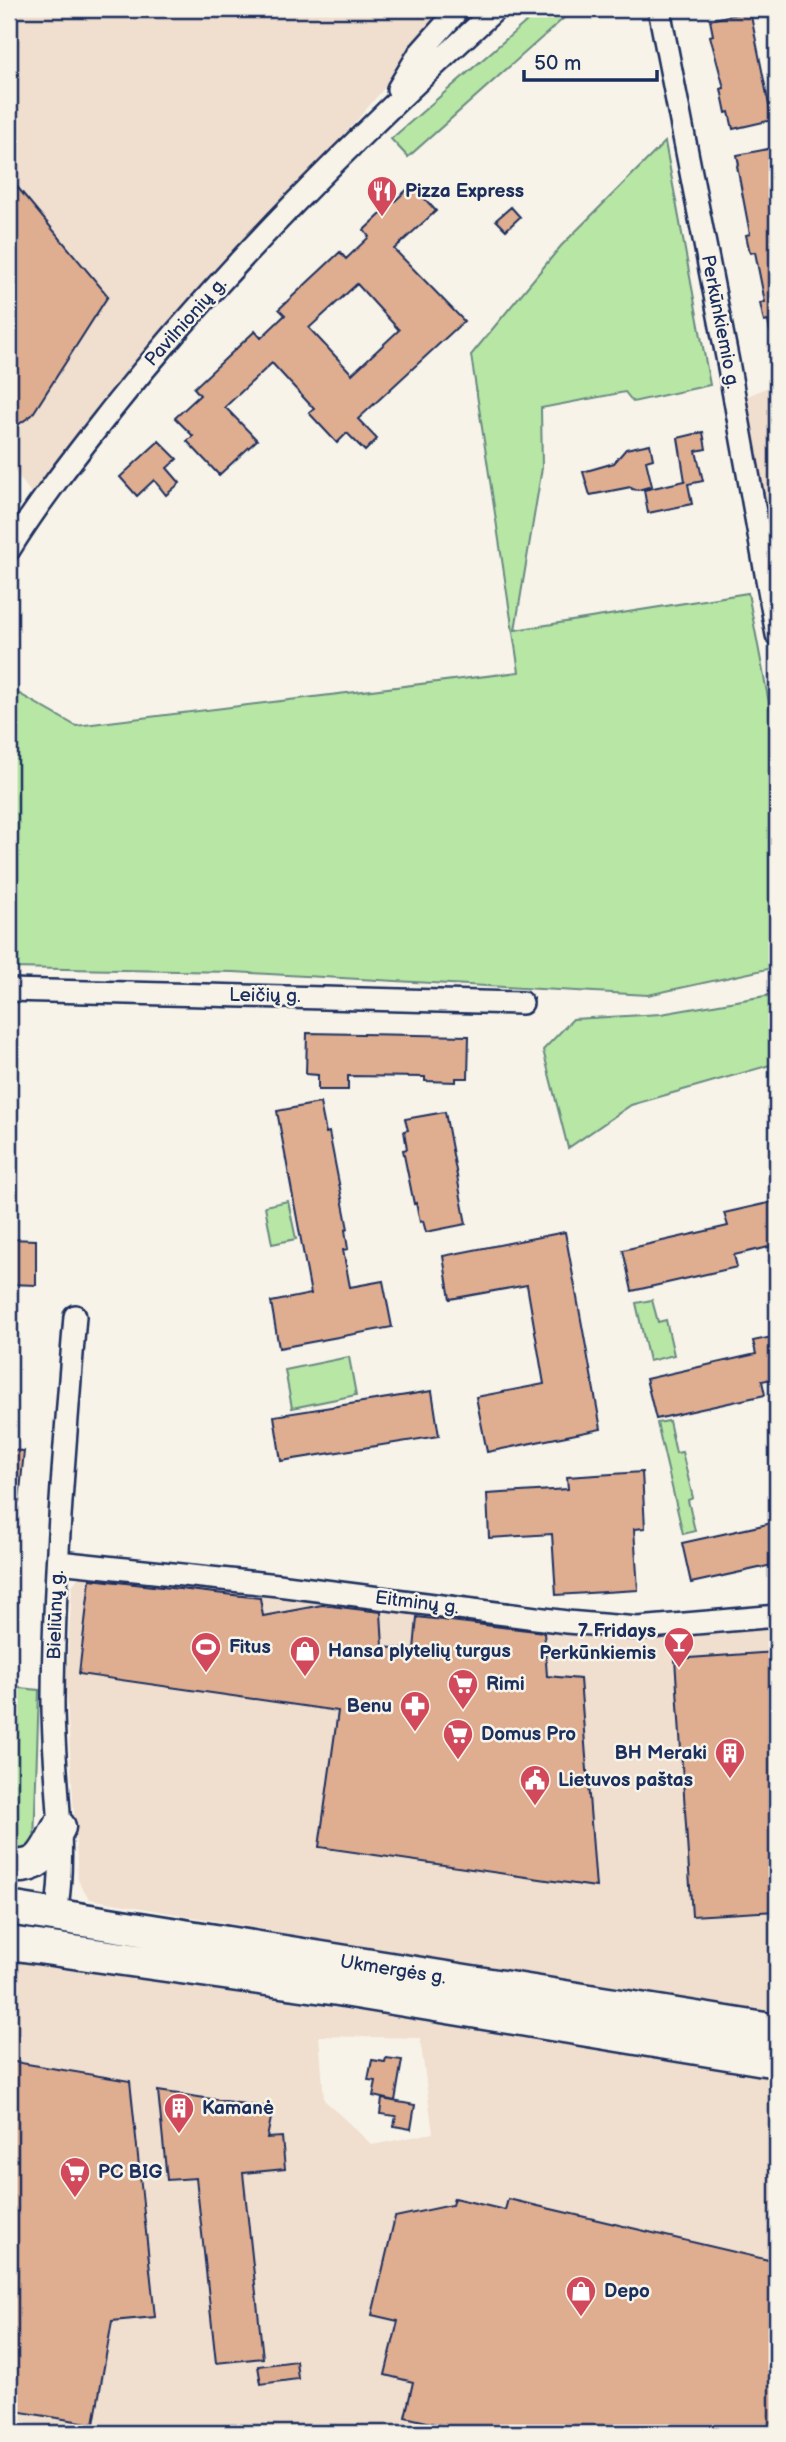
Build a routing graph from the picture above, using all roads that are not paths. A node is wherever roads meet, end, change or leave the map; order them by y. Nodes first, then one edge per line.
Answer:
1 (459, 9) edge
2 (496, 9) edge
3 (659, 9) edge
4 (384, 112) junction
5 (9, 550) edge
6 (775, 609) edge
7 (777, 635) edge
8 (9, 990) edge
9 (522, 1003) dead end
10 (75, 1316) dead end
11 (58, 1562) junction
12 (777, 1616) edge
13 (59, 1827) junction
14 (9, 1866) edge
15 (9, 1908) edge
16 (56, 1914) junction
17 (9, 1943) edge
18 (63, 1951) junction
19 (777, 2031) edge
20 (777, 2061) edge

1 - 4 street, Pavilnionių g.
2 - 4 street, Pavilnionių g.
3 - 6 street, Perkūnkiemio g.
4 - 5 street, Pavilnionių g.
6 - 7 street, Perkūnkiemio g.
8 - 9 street, Leičių g.
10 - 11 street, Bieliūnų g.
11 - 12 street, Eitminų g.
11 - 13 street, Bieliūnų g.
13 - 14 highway
13 - 16 street, Bieliūnų g.
15 - 16 highway, Ukmergės g.
16 - 18 highway
16 - 19 highway, Ukmergės g.
17 - 18 highway, Ukmergės g.
18 - 20 highway, Ukmergės g.

